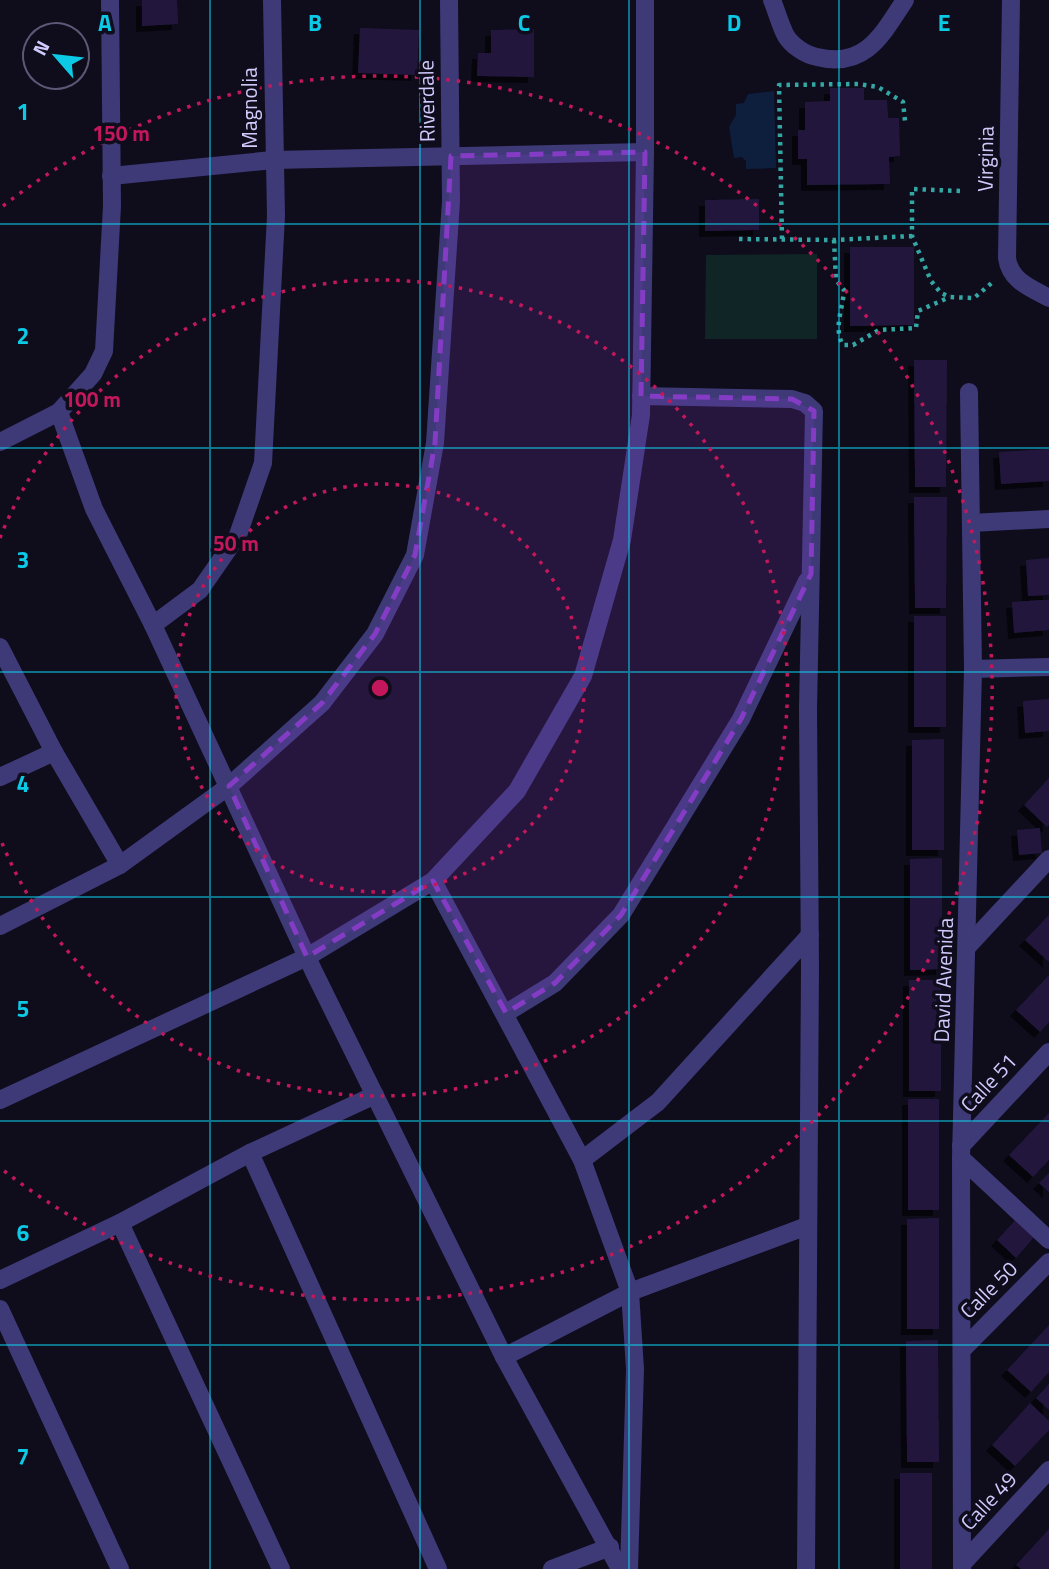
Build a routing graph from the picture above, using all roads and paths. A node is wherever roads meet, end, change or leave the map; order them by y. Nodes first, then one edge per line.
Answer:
1 (110, 0) edge
2 (272, 0) edge
3 (449, 0) edge
4 (645, 0) edge
5 (772, 0) edge
6 (905, 0) edge
7 (1011, 0) edge
8 (905, 121) dead end
9 (646, 144) junction
10 (451, 156) junction
11 (273, 160) junction
12 (111, 176) junction
13 (960, 191) dead end
14 (912, 236) junction
15 (739, 239) dead end
16 (782, 239) junction
17 (834, 240) junction
18 (1009, 270) junction
19 (950, 297) junction
20 (1049, 298) edge
21 (969, 392) dead end
22 (641, 396) junction
23 (59, 412) junction
24 (0, 442) edge
25 (1049, 519) edge
26 (971, 523) junction
27 (811, 574) junction
28 (153, 625) junction
29 (0, 647) edge
30 (1049, 667) edge
31 (973, 669) junction
32 (54, 752) junction
33 (0, 777) edge
34 (229, 786) junction
35 (1049, 859) edge
36 (120, 865) junction
37 (433, 881) junction
38 (0, 926) edge
39 (810, 935) junction
40 (968, 946) junction
41 (307, 957) junction
42 (506, 1013) junction
43 (1049, 1052) edge
44 (375, 1095) junction
45 (0, 1100) edge
46 (961, 1152) junction
47 (250, 1153) junction
48 (582, 1160) junction
49 (120, 1223) junction
50 (807, 1226) junction
51 (1049, 1240) edge
52 (1049, 1262) edge
53 (0, 1280) edge
54 (630, 1292) junction
55 (0, 1309) edge
56 (962, 1350) junction
57 (504, 1357) junction
58 (1049, 1470) edge
59 (610, 1547) junction
60 (963, 1566) edge
61 (120, 1569) edge
62 (281, 1569) edge
63 (438, 1569) edge
64 (552, 1569) edge
65 (621, 1569) edge
66 (629, 1569) edge
67 (806, 1569) edge

1 - 12 street
2 - 11 street, Magnolia
3 - 10 street, Riverdale
4 - 9 street
5 - 6 street
7 - 18 street, Virginia
8 - 16 path
9 - 10 street
9 - 22 street
10 - 11 street
10 - 34 street, Riverdale
11 - 12 street
11 - 28 street, Magnolia
12 - 23 street
13 - 14 path
14 - 17 path
14 - 19 path
15 - 16 path
16 - 17 path
17 - 19 path
18 - 19 path
18 - 20 street
21 - 26 street, David Avenida
22 - 27 street
22 - 37 street
23 - 24 street
23 - 28 street
25 - 26 street
26 - 31 street, David Avenida
27 - 39 street
27 - 42 street
28 - 34 street
29 - 32 street
30 - 31 street
31 - 40 street, David Avenida
32 - 33 street
32 - 36 street
34 - 36 street, Riverdale
34 - 41 street
35 - 40 street
36 - 38 street, Riverdale
37 - 41 street
37 - 42 street
39 - 48 street
39 - 50 street
40 - 46 street, David Avenida
41 - 44 street
41 - 45 street
42 - 48 street
43 - 46 street, Calle 51
44 - 47 street
44 - 57 street
46 - 51 street
46 - 56 street, David Avenida
47 - 49 street
47 - 63 street
48 - 54 street
49 - 53 street
49 - 62 street
50 - 54 street
50 - 67 street
52 - 56 street, Calle 50
54 - 57 street
54 - 66 street
55 - 61 street
56 - 60 street, David Avenida
57 - 59 street
58 - 60 street, Calle 49
59 - 64 street
59 - 65 street

